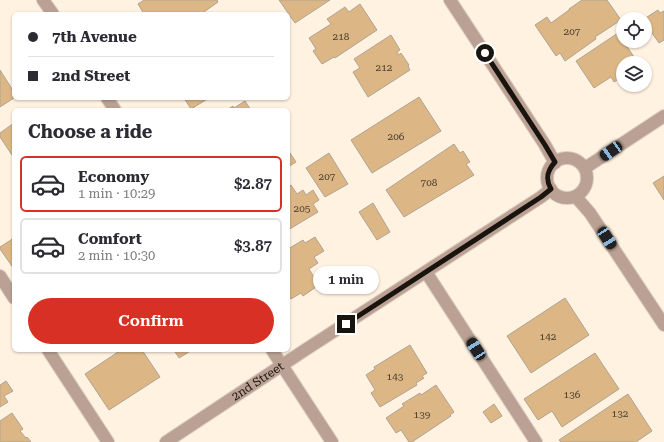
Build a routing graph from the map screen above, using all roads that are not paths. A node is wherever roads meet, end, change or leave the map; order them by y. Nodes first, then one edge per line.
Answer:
1 (43, 0) edge
2 (450, 0) edge
3 (51, 12) edge
4 (664, 116) edge
5 (555, 162) junction
6 (585, 168) junction
7 (551, 189) junction
8 (576, 197) junction
9 (426, 272) junction
10 (0, 276) edge
11 (12, 295) edge
12 (664, 325) edge
13 (49, 352) edge
14 (273, 352) edge
15 (282, 366) junction
16 (108, 442) edge
17 (166, 442) edge
18 (332, 442) edge
19 (536, 442) edge

1 - 3 street
2 - 5 street
4 - 6 street
5 - 6 street
5 - 7 street
6 - 8 street
7 - 8 street
7 - 9 street, 2nd Street
8 - 12 street
9 - 15 street, 2nd Street
9 - 19 street
10 - 11 street
13 - 16 street
14 - 15 street
15 - 17 street, 2nd Street
15 - 18 street

